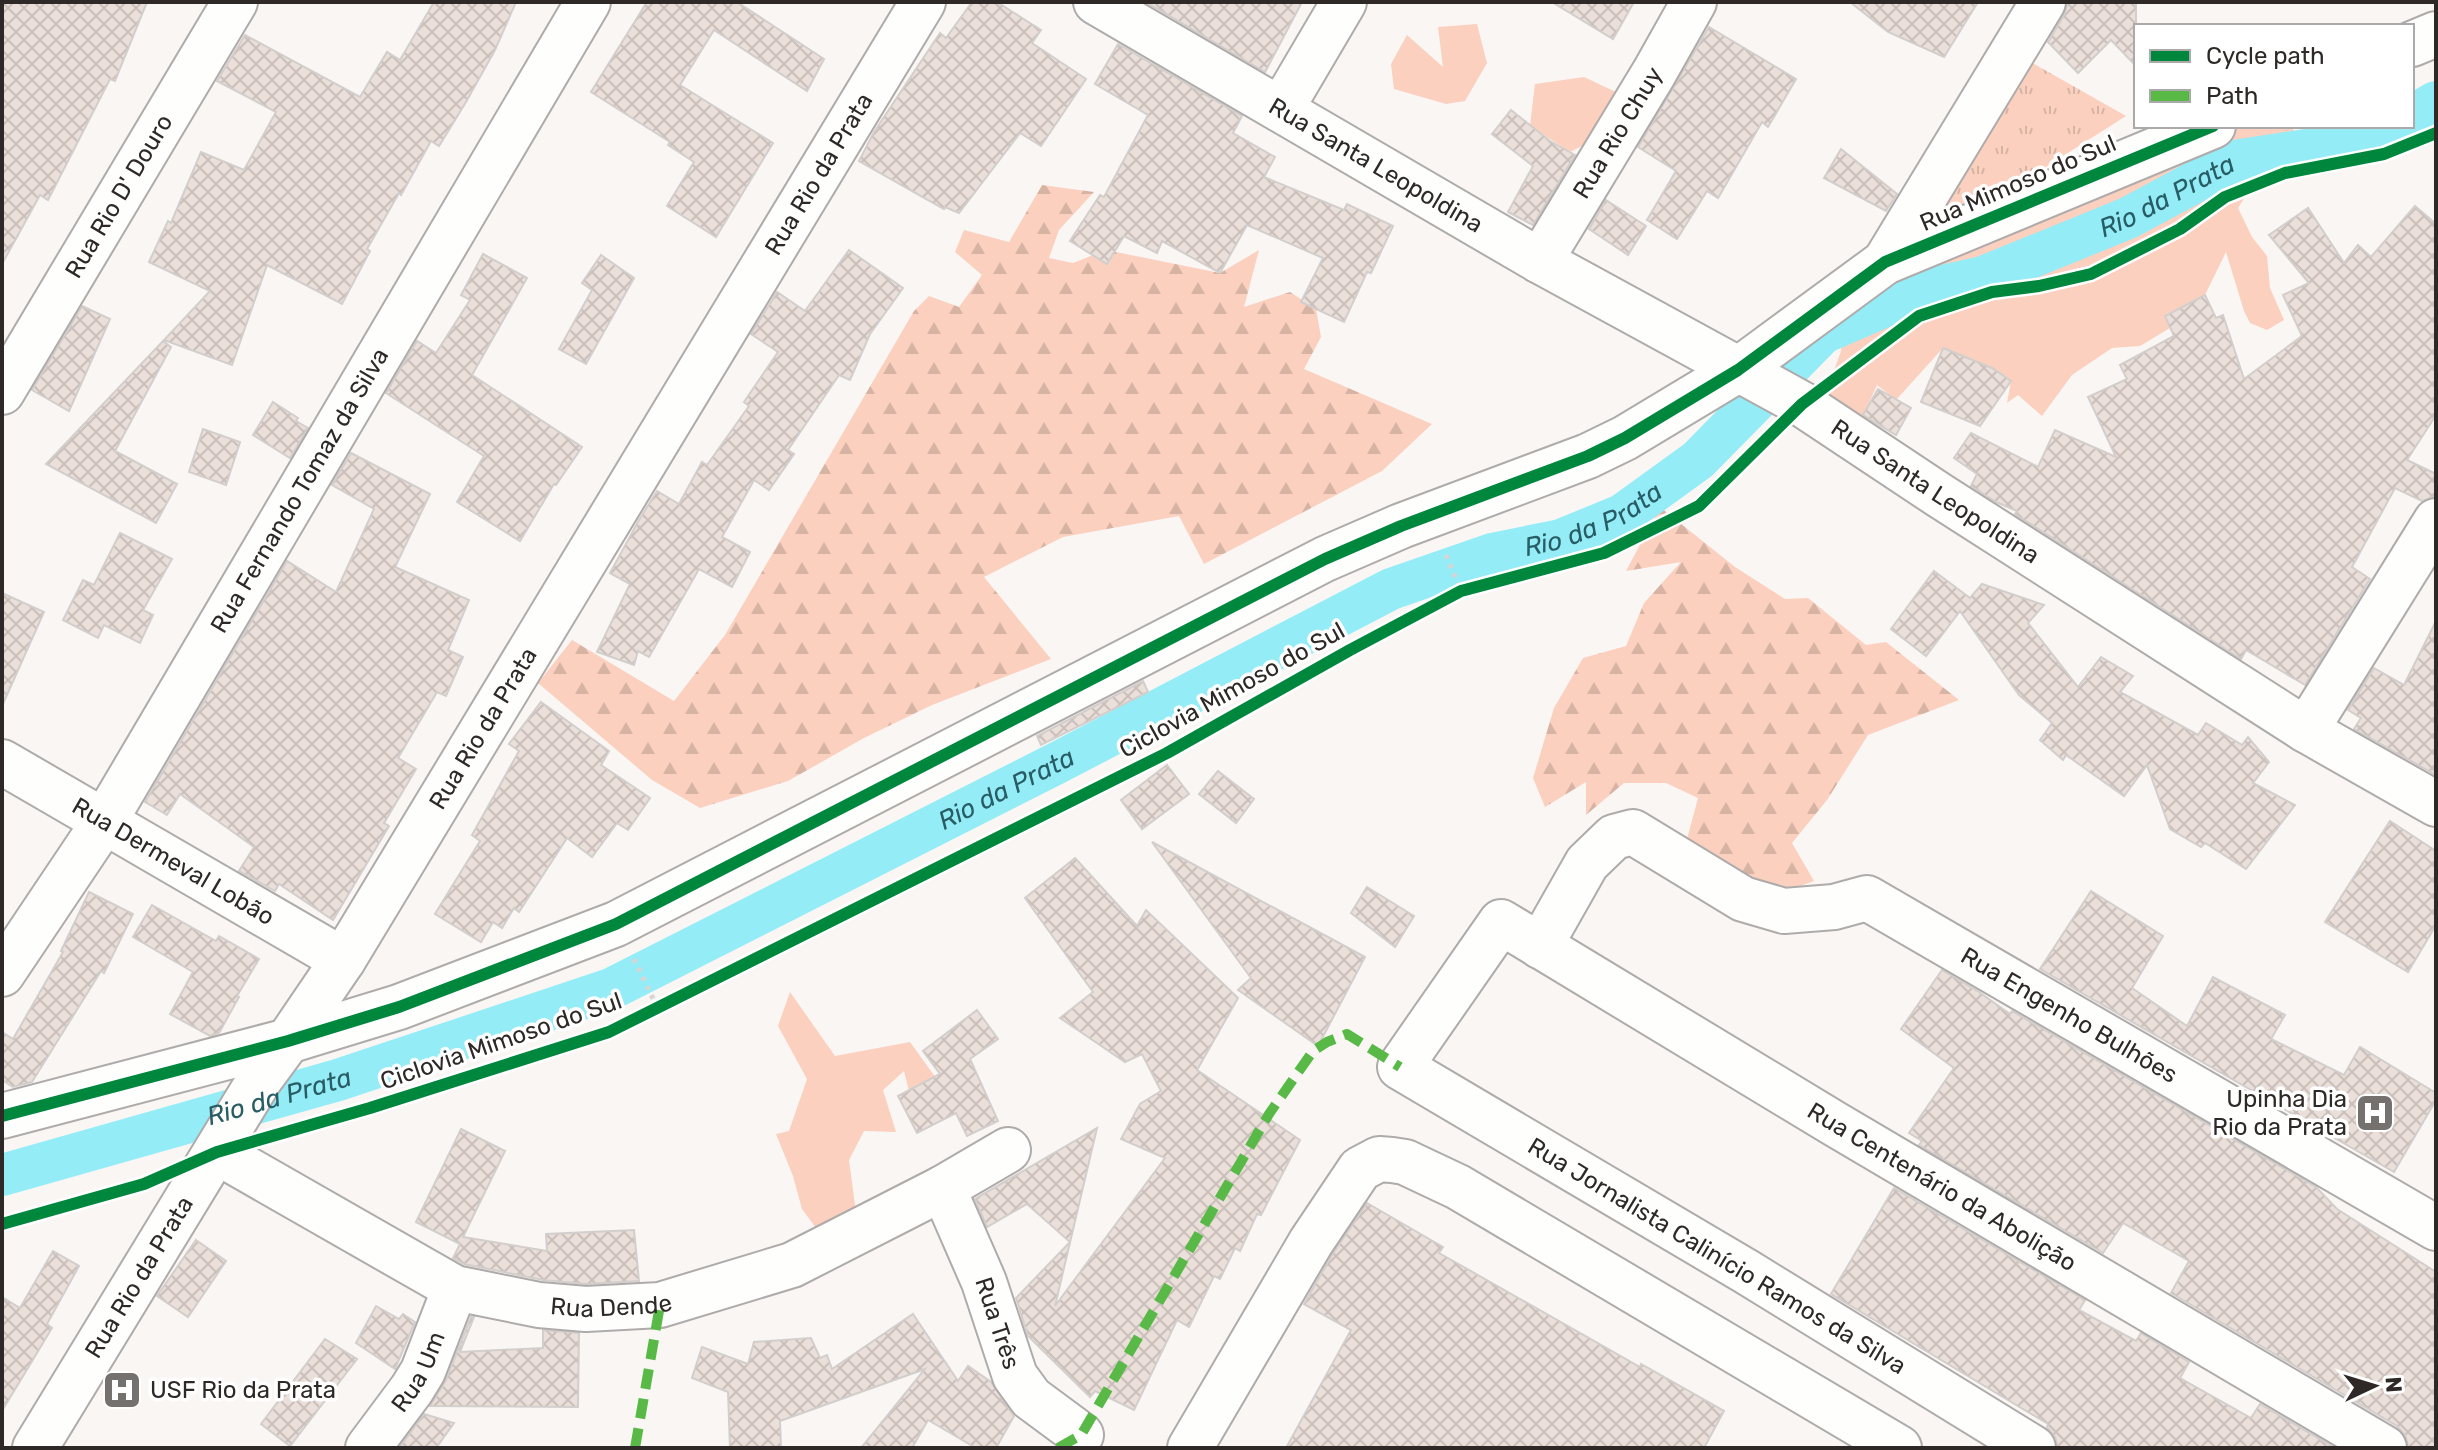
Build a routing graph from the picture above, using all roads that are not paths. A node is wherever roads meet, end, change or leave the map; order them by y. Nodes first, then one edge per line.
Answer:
1 (235, 2) edge
2 (588, 2) edge
3 (923, 2) edge
4 (1096, 2) edge
5 (1344, 2) edge
6 (1694, 2) edge
7 (2043, 2) edge
8 (2436, 34) edge
9 (2414, 43) edge
10 (1281, 109) junction
11 (2208, 128) edge
12 (1540, 261) junction
13 (1885, 262) junction
14 (1746, 374) junction
15 (2, 392) edge
16 (2436, 521) edge
17 (2306, 730) junction
18 (2, 762) edge
19 (2436, 804) edge
20 (104, 822) junction
21 (1540, 946) junction
22 (343, 960) junction
23 (2, 974) edge
24 (288, 1041) junction
25 (1400, 1067) joint
26 (2, 1116) edge
27 (220, 1146) junction
28 (1008, 1150) dead end
29 (943, 1188) junction
30 (2436, 1228) edge
31 (455, 1288) junction
32 (1081, 1435) dead end
33 (35, 1448) edge
34 (368, 1448) edge
35 (1190, 1448) edge
36 (1899, 1448) edge
37 (2033, 1448) edge
38 (2384, 1448) edge

1 - 15 street, Rua Rio D' Douro
2 - 20 street, Rua Fernando Tomaz da Silva
3 - 22 street, Rua Rio da Prata
4 - 10 street, Rua Santa Leopoldina
5 - 10 street
6 - 12 street, Rua Rio Chuy
7 - 13 street
8 - 9 street
10 - 12 street, Rua Santa Leopoldina
11 - 13 street, Rua Mimoso do Sul
12 - 14 street, Rua Santa Leopoldina
13 - 14 street
14 - 17 street, Rua Santa Leopoldina
14 - 24 street
16 - 17 street
17 - 19 street, Rua Santa Leopoldina
18 - 20 street, Rua Dermeval Lobão
20 - 22 street, Rua Dermeval Lobão
20 - 23 street, Rua Fernando Tomaz da Silva
21 - 25 street, Rua Centenário da Abolição
21 - 30 street, Rua Engenho Bulhões
21 - 38 street, Rua Centenário da Abolição
22 - 24 street, Rua Rio da Prata
24 - 26 street
24 - 27 street, Rua Rio da Prata
25 - 37 street, Rua Jornalista Calinício Ramos da Silva
27 - 31 street, Rua Dende
27 - 33 street, Rua Rio da Prata
28 - 29 street, Rua Dende
29 - 31 street, Rua Dende
29 - 32 street, Rua Três
31 - 34 street, Rua Um
35 - 36 street

